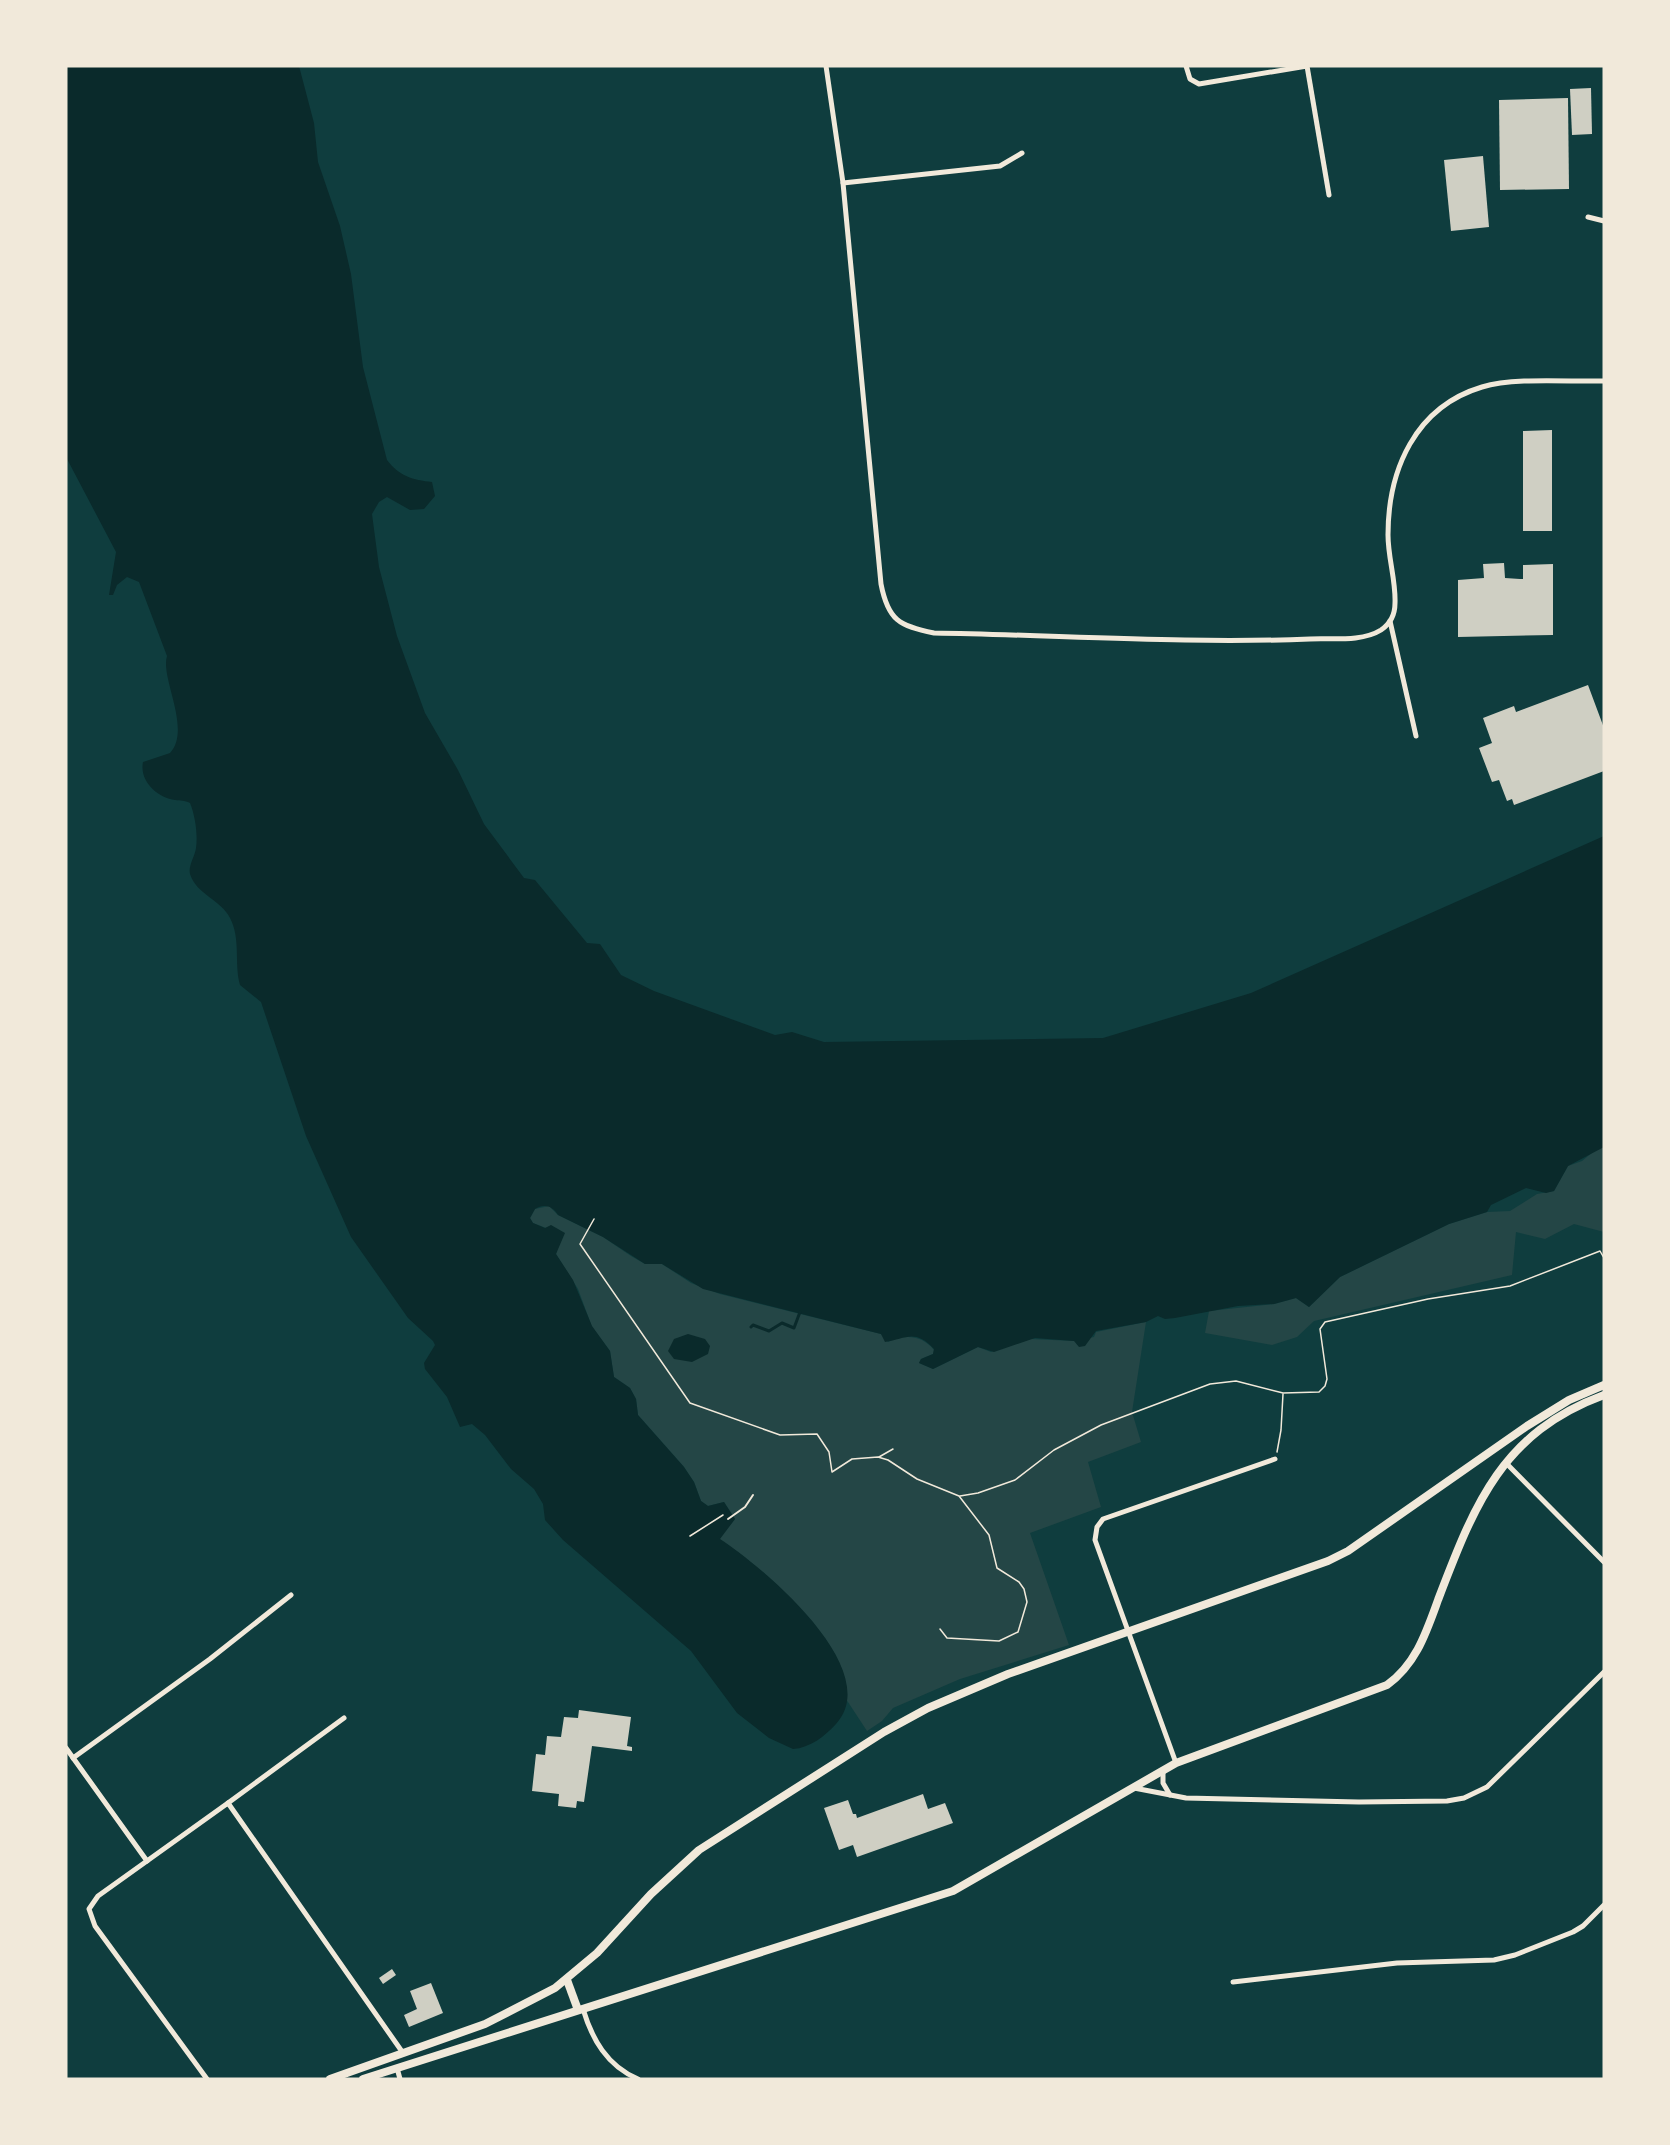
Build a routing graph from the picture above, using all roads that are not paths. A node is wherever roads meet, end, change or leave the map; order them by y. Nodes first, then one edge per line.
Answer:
1 (826, 66) edge
2 (1186, 66) edge
3 (1307, 66) edge
4 (1022, 153) dead end
5 (843, 183) junction
6 (1329, 195) dead end
7 (1588, 217) dead end
8 (1604, 220) edge
9 (1604, 381) edge
10 (1390, 621) junction
11 (1416, 736) dead end
12 (1604, 1385) edge
13 (1604, 1395) edge
14 (1275, 1459) road end
15 (1506, 1462) junction
16 (753, 1495) dead end
17 (728, 1519) dead end
18 (1604, 1562) edge
19 (291, 1594) dead end
20 (1128, 1633) junction
21 (1604, 1672) edge
22 (344, 1718) dead end
23 (66, 1748) edge
24 (73, 1758) junction
25 (1176, 1763) junction
26 (1163, 1771) junction
27 (1132, 1787) junction
28 (1170, 1795) junction
29 (228, 1803) junction
30 (147, 1861) junction
31 (1604, 1905) edge
32 (567, 1980) junction
33 (1233, 1982) dead end
34 (581, 2010) junction
35 (403, 2053) junction
36 (396, 2068) junction
37 (207, 2079) edge
38 (330, 2079) edge
39 (363, 2079) edge
40 (400, 2079) edge
41 (638, 2079) edge

1 - 5 street
2 - 3 street
3 - 6 street
4 - 5 street
5 - 10 street
7 - 8 street
9 - 10 street
10 - 11 street
12 - 20 highway
13 - 15 highway
14 - 20 street
15 - 18 street
15 - 25 highway
16 - 17 lane
19 - 24 street
20 - 25 street
20 - 32 highway
21 - 28 street
22 - 29 street
23 - 24 street
24 - 30 street
25 - 26 highway
26 - 27 highway
26 - 28 street
27 - 28 street
27 - 34 highway
29 - 30 street
29 - 35 street
30 - 37 street
31 - 33 street
32 - 34 highway
32 - 35 highway
34 - 36 highway
34 - 41 street
35 - 38 highway
36 - 39 highway
36 - 40 street

